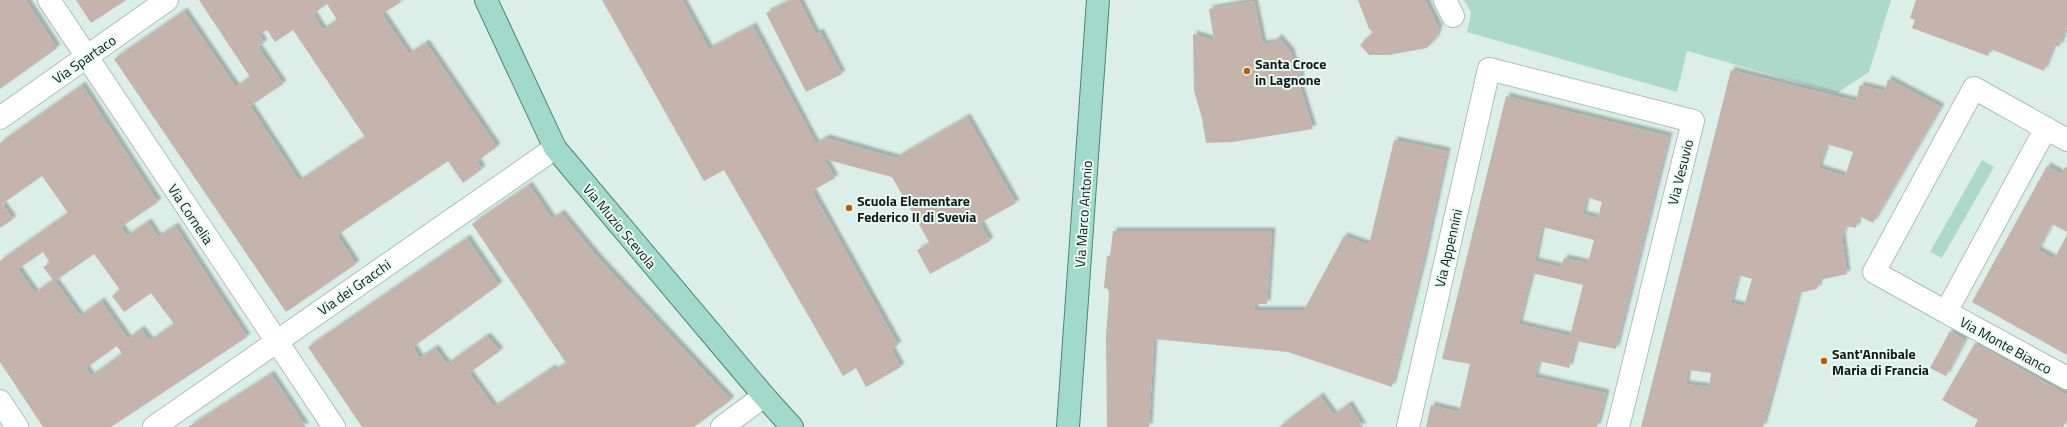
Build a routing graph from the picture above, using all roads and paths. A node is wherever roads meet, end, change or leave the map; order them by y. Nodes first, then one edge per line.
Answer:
1 (49, 0) edge
2 (167, 0) edge
3 (486, 0) edge
4 (1098, 0) edge
5 (86, 57) junction
6 (1489, 69) joint
7 (0, 118) edge
8 (2046, 128) junction
9 (2067, 140) edge
10 (555, 148) junction
11 (1946, 312) junction
12 (276, 341) junction
13 (2067, 378) edge
14 (764, 396) junction
15 (0, 401) edge
16 (17, 427) edge
17 (154, 427) edge
18 (334, 427) edge
19 (722, 427) edge
20 (792, 427) edge
21 (1068, 427) edge
22 (1408, 427) edge
23 (1618, 427) edge

1 - 5 street, Via Cornelia
2 - 5 street, Via Spartaco
3 - 10 main road, Via Muzio Scevola
4 - 21 main road, Via Marco Antonio
5 - 7 street, Via Spartaco
5 - 12 street, Via Cornelia
6 - 22 street, Via Appennini
6 - 23 street, Via Vesuvio
8 - 9 street
8 - 11 street
8 - 11 street, Via Monte Bianco
10 - 12 street, Via dei Gracchi
10 - 14 main road, Via Muzio Scevola
11 - 13 street, Via Monte Bianco
12 - 17 street, Via dei Gracchi
12 - 18 street, Via Cornelia
14 - 19 street
14 - 20 main road, Via Muzio Scevola
15 - 16 street

